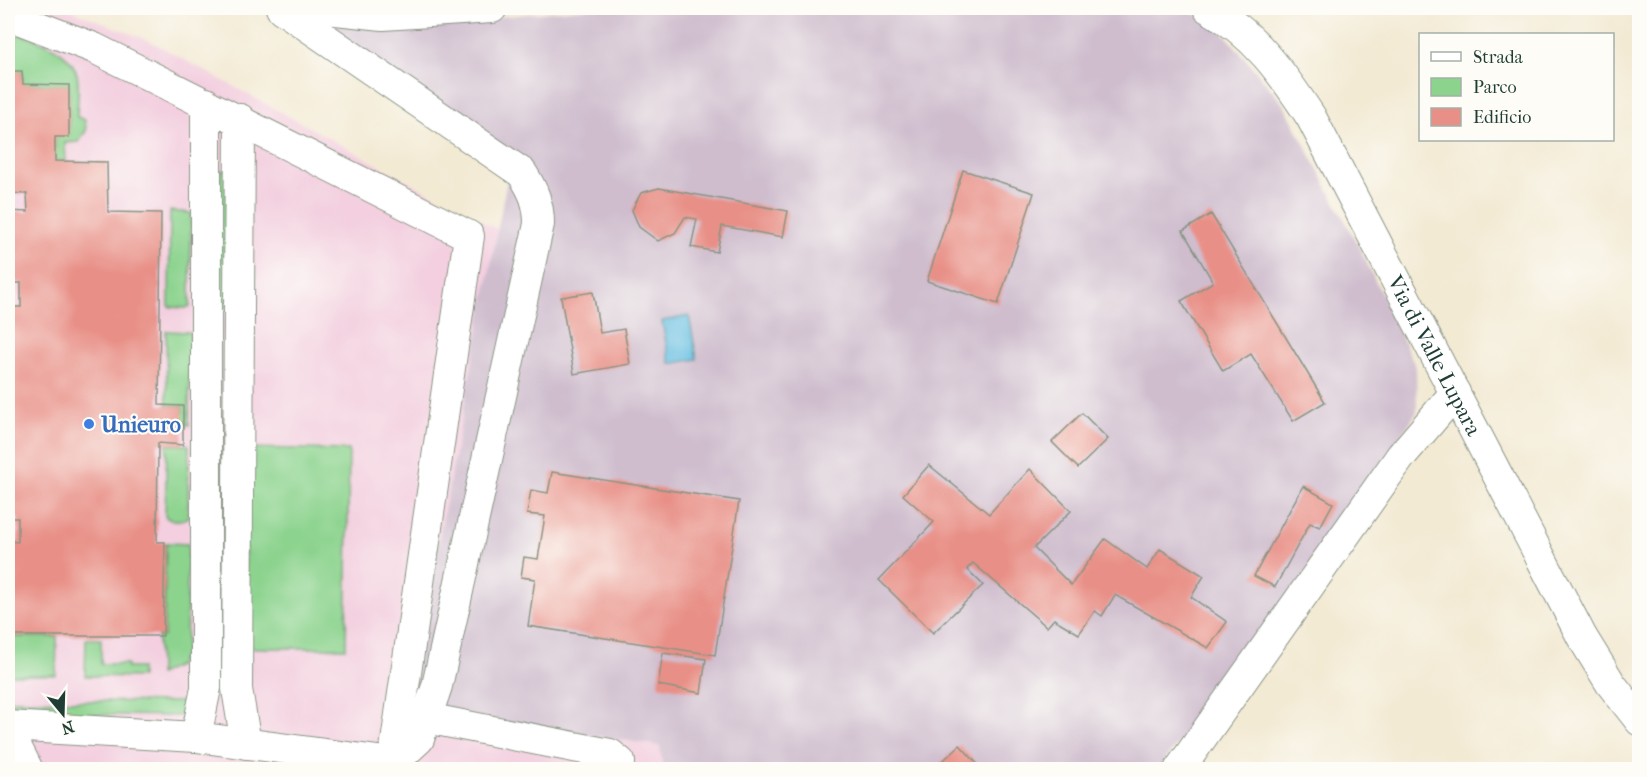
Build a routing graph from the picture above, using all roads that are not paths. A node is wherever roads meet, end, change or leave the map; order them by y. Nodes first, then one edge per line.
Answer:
1 (281, 8) edge
2 (317, 8) edge
3 (492, 8) edge
4 (1208, 8) edge
5 (8, 15) edge
6 (206, 102) junction
7 (240, 119) junction
8 (1455, 393) junction
9 (426, 718) junction
10 (1640, 721) edge
11 (8, 728) edge
12 (196, 737) junction
13 (246, 744) junction
14 (393, 763) junction
15 (28, 770) edge
16 (619, 770) edge
17 (1179, 770) edge

1 - 9 street
2 - 3 street
4 - 8 street, Via di Valle Lupara
5 - 6 street
6 - 7 street
6 - 12 street
7 - 13 street
7 - 14 street
8 - 10 street, Via di Valle Lupara
8 - 17 street
9 - 14 street
9 - 16 street
11 - 12 street
11 - 15 street
12 - 13 street
13 - 14 street

